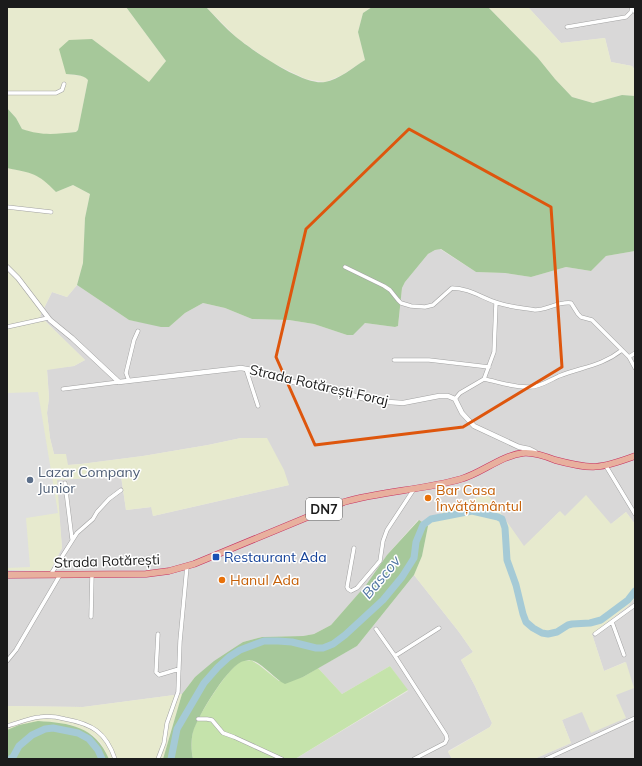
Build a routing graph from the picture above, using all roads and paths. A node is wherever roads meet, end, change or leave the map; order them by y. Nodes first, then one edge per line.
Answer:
1 (633, 7) edge
2 (635, 11) edge
3 (567, 28) dead end
4 (64, 84) dead end
5 (7, 93) edge
6 (7, 207) edge
7 (51, 212) dead end
8 (7, 267) edge
9 (345, 267) dead end
10 (496, 303) junction
11 (48, 318) junction
12 (7, 328) edge
13 (138, 332) dead end
14 (622, 350) junction
15 (635, 354) edge
16 (628, 357) junction
17 (394, 360) dead end
18 (489, 367) junction
19 (635, 368) edge
20 (246, 369) junction
21 (484, 379) junction
22 (128, 381) junction
23 (119, 382) junction
24 (63, 389) dead end
25 (455, 399) junction
26 (258, 406) dead end
27 (519, 447) junction
28 (538, 454) junction
29 (514, 455) junction
30 (635, 456) edge
31 (606, 466) junction
32 (65, 483) dead end
33 (414, 488) junction
34 (121, 490) dead end
35 (635, 514) edge
36 (72, 539) junction
37 (354, 548) dead end
38 (187, 566) junction
39 (60, 574) junction
40 (92, 574) junction
41 (7, 575) edge
42 (51, 575) junction
43 (635, 605) edge
44 (91, 617) dead end
45 (612, 622) junction
46 (439, 628) dead end
47 (376, 629) dead end
48 (158, 634) dead end
49 (595, 634) dead end
50 (624, 655) dead end
51 (395, 656) junction
52 (7, 661) edge
53 (179, 669) junction
54 (635, 718) edge
55 (198, 719) dead end
56 (7, 726) edge
57 (115, 759) edge
58 (158, 759) edge
59 (282, 759) edge
60 (414, 759) edge
61 (546, 759) edge

1 - 2 street
1 - 3 street
4 - 5 street
6 - 7 street
8 - 11 street
9 - 10 street
10 - 14 street
10 - 18 street
11 - 12 street
11 - 23 street
13 - 22 street
14 - 16 street
14 - 21 street
15 - 16 street
16 - 19 street
17 - 18 street
18 - 21 street
20 - 22 street, Strada Rotărești Foraj
20 - 25 street, Strada Rotărești Foraj
20 - 26 street
21 - 25 street
22 - 23 street, Strada Rotărești Foraj
23 - 24 street, Strada Rotărești Foraj
25 - 27 street
27 - 28 street
27 - 29 street
28 - 29 highway, DN7
28 - 31 highway, DN7
29 - 33 highway, DN7
30 - 31 highway, DN7
31 - 35 street
32 - 36 street
33 - 37 street
33 - 38 highway, Strada Rotărești / DN7
34 - 36 street
36 - 42 street
38 - 40 highway, Strada Rotărești / DN7
38 - 53 street
39 - 40 highway, Strada Rotărești / DN7
39 - 42 highway, Strada Rotărești / DN7
39 - 52 street
40 - 44 street
41 - 42 highway, Strada Rotărești / DN7
43 - 45 street
45 - 49 street
45 - 50 street
46 - 51 street
47 - 51 street
48 - 53 street
51 - 60 street
53 - 58 street
54 - 61 street
55 - 59 street
56 - 57 street

